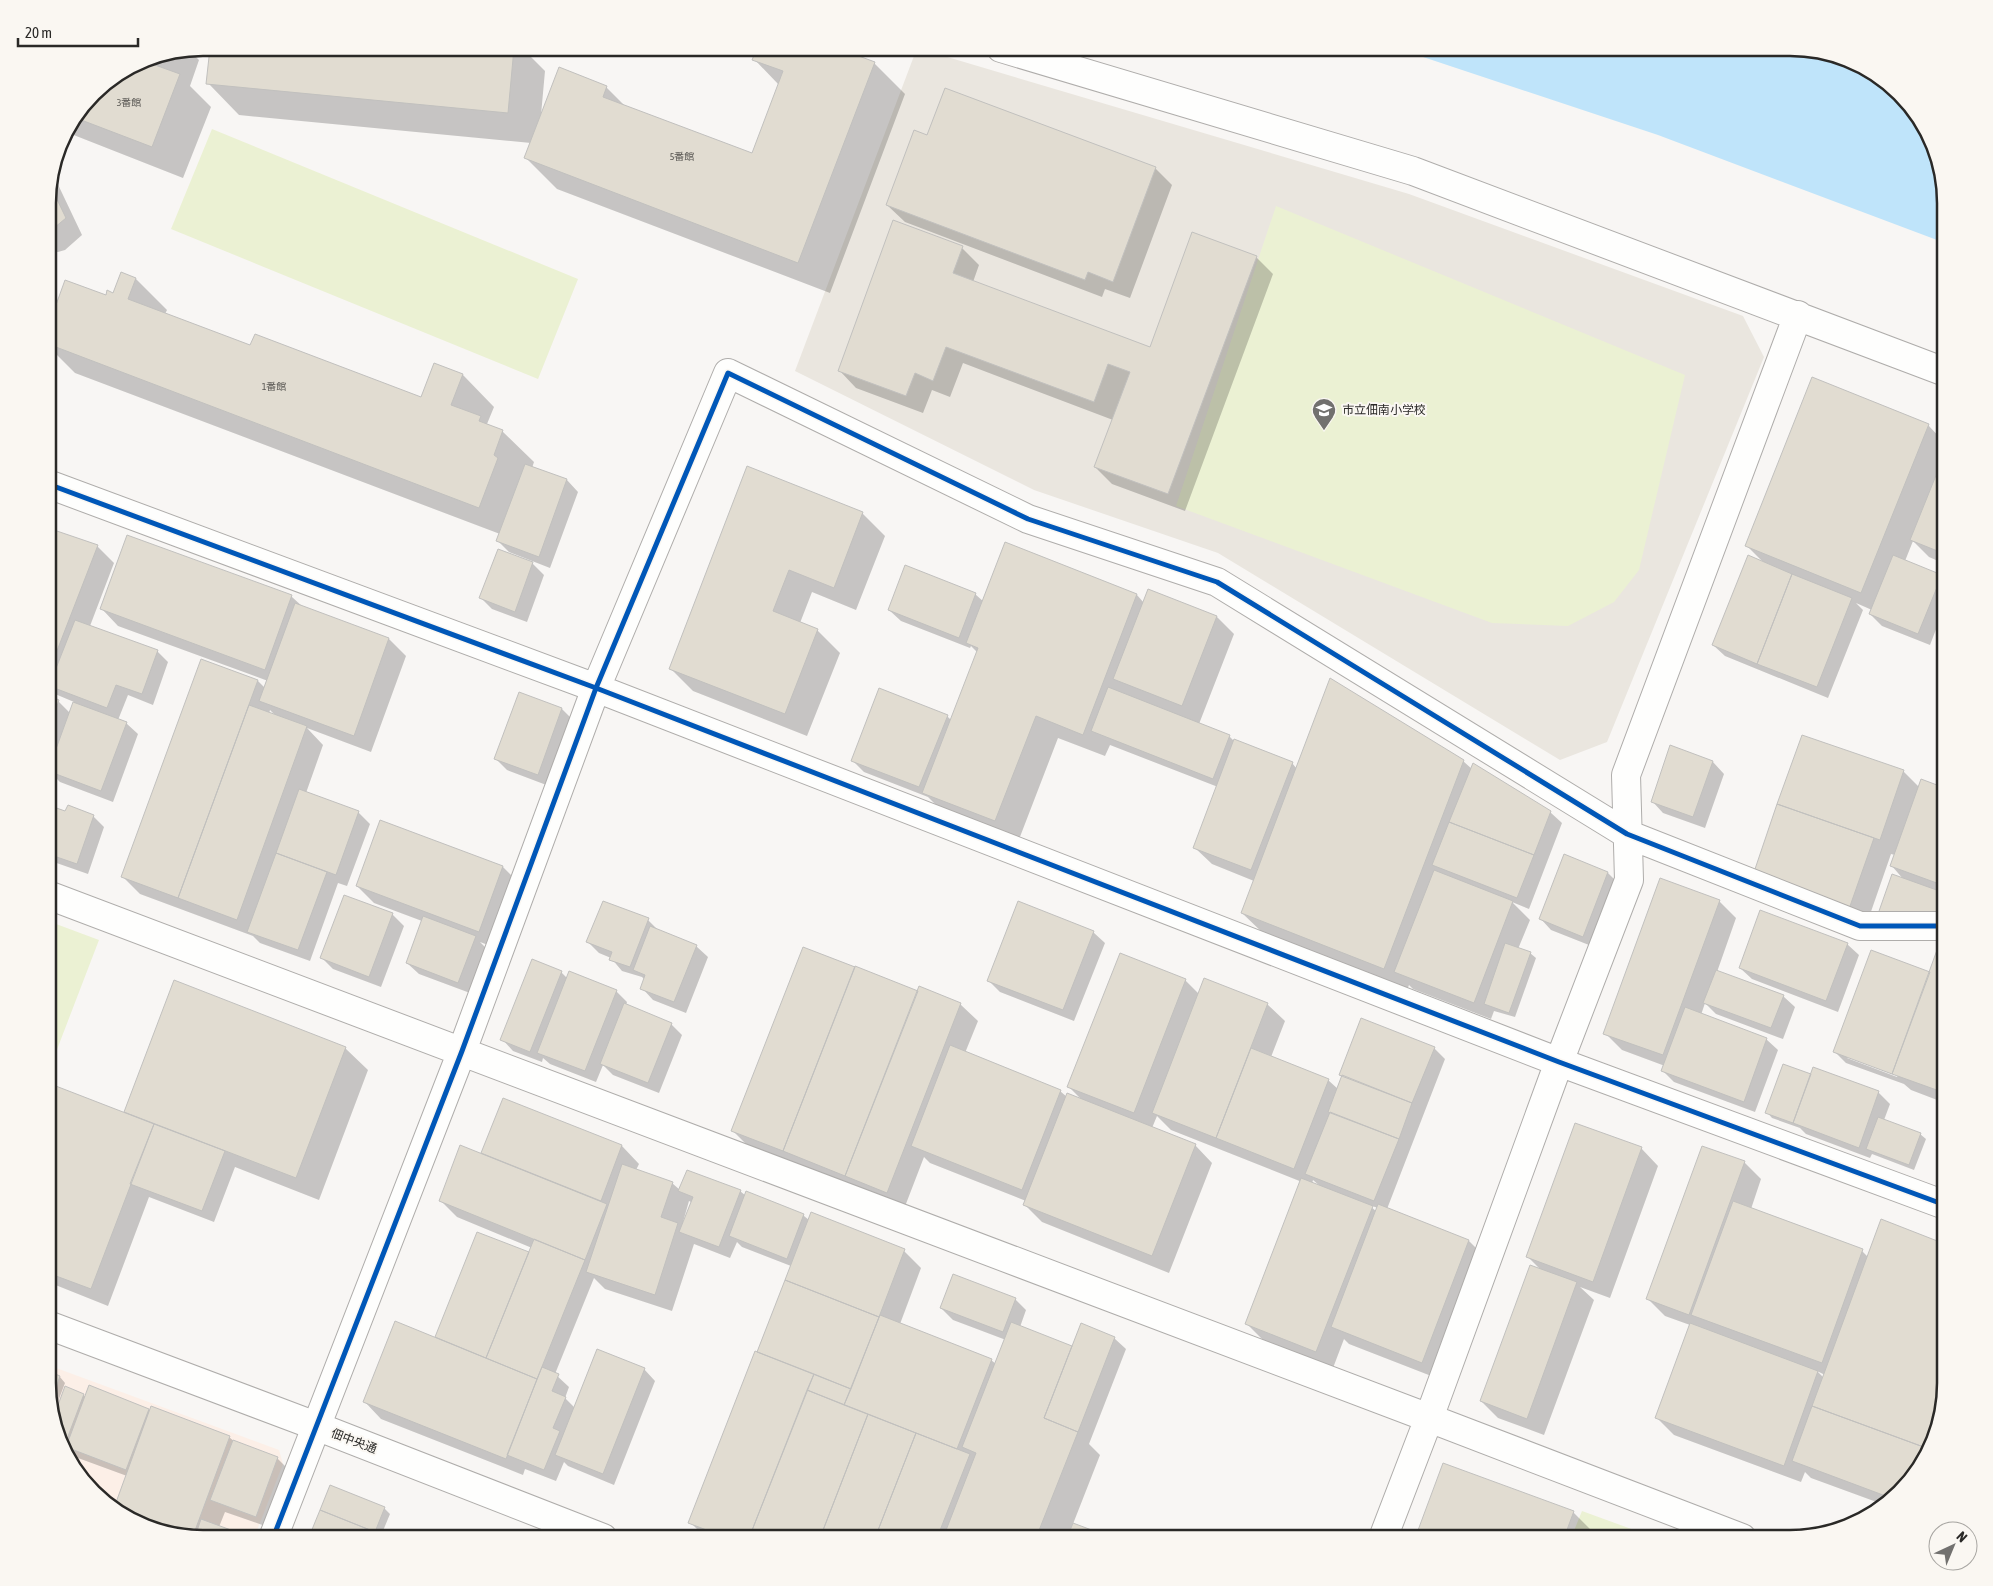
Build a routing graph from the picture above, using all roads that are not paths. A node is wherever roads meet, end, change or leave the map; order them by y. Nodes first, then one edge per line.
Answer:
1 (1028, 56) edge
2 (1798, 315) junction
3 (1937, 369) edge
4 (57, 487) edge
5 (596, 688) junction
6 (1627, 834) junction
7 (57, 898) edge
8 (1937, 926) edge
9 (462, 1051) junction
10 (1559, 1062) junction
11 (1937, 1202) edge
12 (57, 1328) edge
13 (1429, 1418) junction
14 (316, 1426) junction
15 (276, 1530) edge
16 (582, 1530) edge
17 (1386, 1530) edge
18 (1721, 1530) edge

1 - 2 street
2 - 3 street
2 - 6 street
4 - 5 street
5 - 6 street
5 - 9 street
5 - 10 street
6 - 8 street
6 - 10 street
7 - 9 street
9 - 13 street
9 - 14 street
10 - 11 street
10 - 13 street
12 - 14 street, 佃中央通
13 - 17 street
13 - 18 street
14 - 15 street
14 - 16 street, 佃中央通

